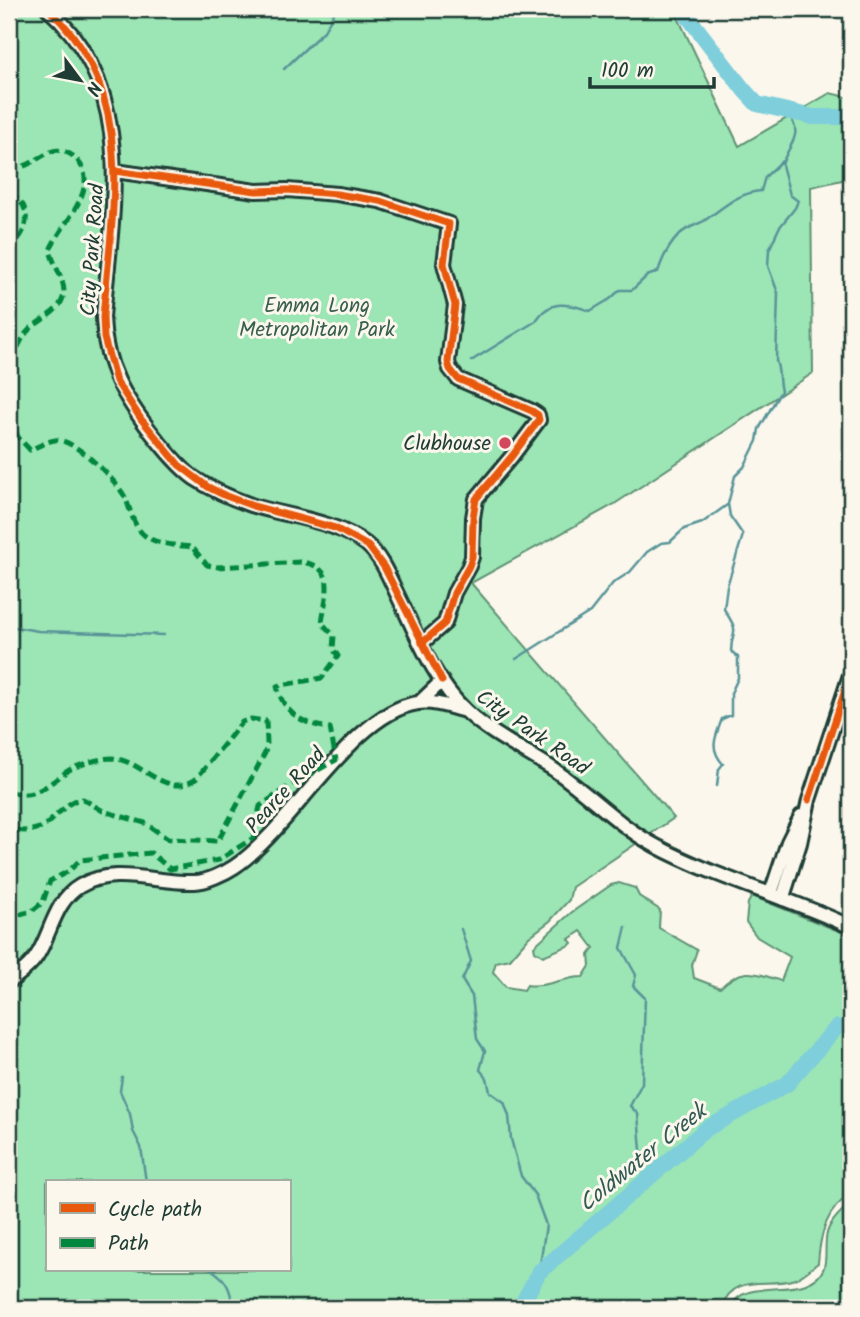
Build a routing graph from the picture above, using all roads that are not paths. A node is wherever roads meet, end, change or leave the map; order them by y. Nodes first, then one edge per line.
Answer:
1 (48, 9) edge
2 (115, 171) junction
3 (422, 643) junction
4 (851, 672) edge
5 (442, 681) junction
6 (419, 703) junction
7 (465, 710) junction
8 (777, 895) junction
9 (851, 927) edge
10 (9, 982) edge

1 - 2 street, City Park Road
2 - 3 street, City Park Road
2 - 3 street
3 - 5 street, City Park Road
4 - 8 street
5 - 6 street
5 - 7 street, City Park Road
6 - 7 street, Pearce Road
6 - 10 street, Pearce Road
7 - 8 street, City Park Road
8 - 9 street, City Park Road

